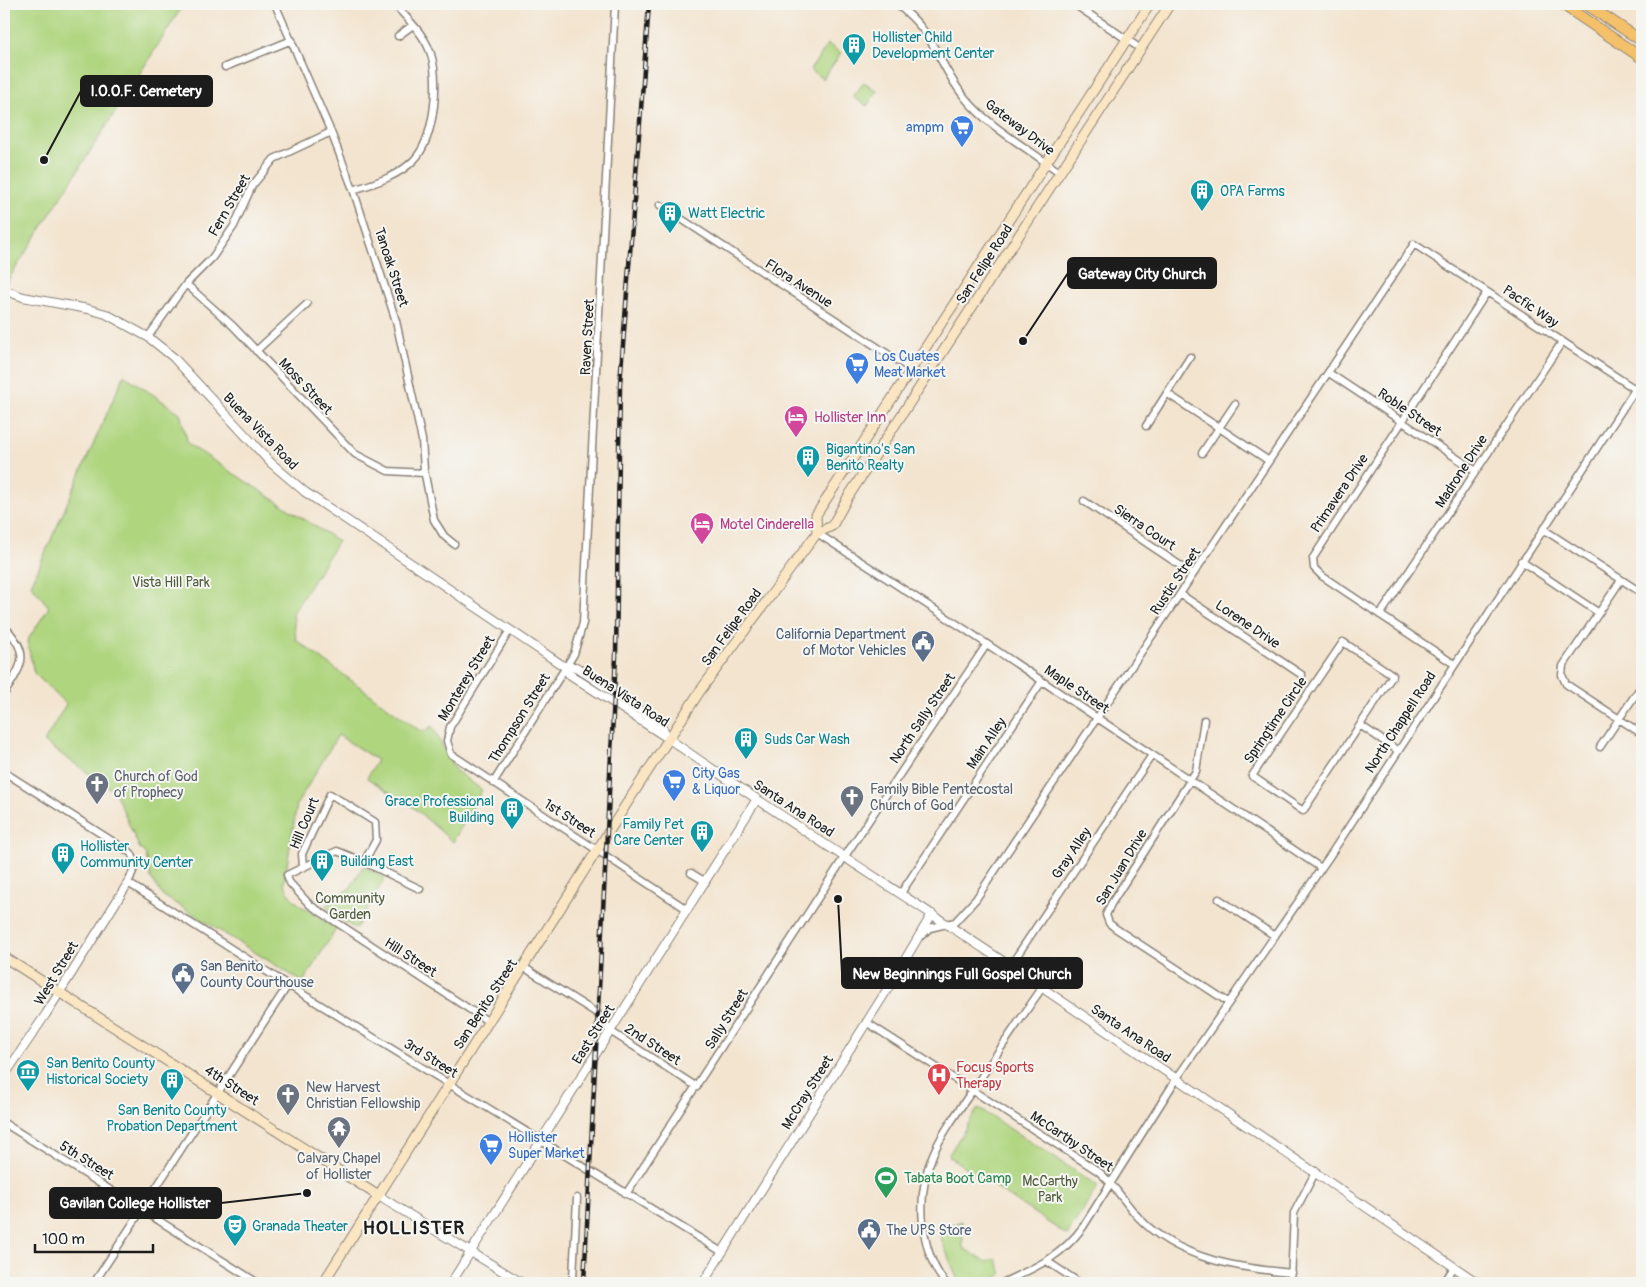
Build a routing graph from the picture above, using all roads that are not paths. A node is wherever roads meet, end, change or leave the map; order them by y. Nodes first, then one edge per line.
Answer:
1 (275, 4) edge
2 (394, 4) edge
3 (615, 4) edge
4 (896, 4) edge
5 (1074, 4) edge
6 (1150, 4) edge
7 (1170, 4) edge
8 (1562, 4) edge
9 (1586, 4) edge
10 (413, 25) junction
11 (398, 36) dead end
12 (1126, 39) junction
13 (292, 40) junction
14 (1642, 41) edge
15 (1141, 49) junction
16 (1642, 58) edge
17 (225, 67) dead end
18 (331, 132) junction
19 (1046, 161) junction
20 (1060, 173) junction
21 (353, 190) junction
22 (660, 205) dead end
23 (1414, 244) joint
24 (186, 284) junction
25 (1487, 292) junction
26 (4, 293) edge
27 (307, 304) dead end
28 (148, 337) junction
29 (1562, 342) junction
30 (256, 351) junction
31 (1190, 357) dead end
32 (909, 369) junction
33 (1329, 373) junction
34 (926, 379) junction
35 (1642, 379) edge
36 (1635, 389) junction
37 (1168, 394) junction
38 (1235, 404) dead end
39 (1402, 421) junction
40 (1146, 426) dead end
41 (1219, 428) junction
42 (1202, 453) dead end
43 (1269, 461) junction
44 (1476, 471) junction
45 (424, 473) junction
46 (1084, 501) dead end
47 (1543, 529) junction
48 (817, 533) junction
49 (454, 544) dead end
50 (1521, 561) junction
51 (1193, 574) junction
52 (1619, 583) dead end
53 (1642, 593) edge
54 (1180, 594) junction
55 (1599, 613) junction
56 (1380, 615) junction
57 (4, 626) edge
58 (510, 630) junction
59 (987, 644) junction
60 (1454, 664) junction
61 (565, 667) junction
62 (1302, 675) dead end
63 (1042, 681) junction
64 (1642, 685) edge
65 (4, 694) edge
66 (1099, 718) junction
67 (1619, 719) junction
68 (1204, 720) dead end
69 (1360, 725) junction
70 (1642, 734) edge
71 (669, 739) junction
72 (447, 741) joint
73 (1600, 747) dead end
74 (1397, 750) junction
75 (1152, 755) junction
76 (4, 772) edge
77 (1190, 781) junction
78 (493, 783) junction
79 (758, 799) junction
80 (597, 851) junction
81 (845, 856) junction
82 (364, 862) junction
83 (303, 867) junction
84 (1321, 868) junction
85 (691, 873) dead end
86 (287, 875) joint
87 (706, 882) junction
88 (128, 883) junction
89 (420, 889) dead end
90 (901, 894) junction
91 (1220, 899) dead end
92 (688, 910) junction
93 (932, 914) junction
94 (948, 925) junction
95 (1274, 936) junction
96 (917, 940) junction
97 (4, 957) edge
98 (1010, 966) junction
99 (525, 968) junction
100 (288, 985) junction
101 (1042, 988) junction
102 (59, 994) junction
103 (1228, 1002) junction
104 (489, 1022) junction
105 (866, 1022) junction
106 (610, 1031) junction
107 (4, 1076) edge
108 (1177, 1078) junction
109 (449, 1084) junction
110 (697, 1087) junction
111 (972, 1091) junction
112 (219, 1093) junction
113 (4, 1123) edge
114 (541, 1142) junction
115 (1316, 1171) junction
116 (1112, 1182) junction
117 (626, 1194) junction
118 (377, 1195) junction
119 (577, 1198) dead end
120 (140, 1210) junction
121 (471, 1251) junction
122 (722, 1252) junction
123 (1048, 1262) junction
124 (1454, 1267) junction
125 (1292, 1273) junction
126 (94, 1283) edge
127 (258, 1283) edge
128 (323, 1283) edge
129 (451, 1283) edge
130 (522, 1283) edge
131 (570, 1283) edge
132 (703, 1283) edge
133 (945, 1283) edge
134 (1002, 1283) edge
135 (1080, 1283) edge
136 (1291, 1283) edge
137 (1444, 1283) edge
138 (1478, 1283) edge

1 - 13 street, Tanoak Street
2 - 10 street
3 - 61 street, Raven Street
4 - 19 street, Gateway Drive
5 - 12 street
6 - 12 main road, San Felipe Road
7 - 15 main road, San Felipe Road
8 - 16 main road
9 - 14 main road
10 - 11 street
10 - 21 street
12 - 15 street
12 - 19 main road, San Felipe Road
13 - 17 street
13 - 18 street, Tanoak Street
15 - 20 main road, San Felipe Road
18 - 21 street, Tanoak Street
18 - 24 street, Fern Street
19 - 20 street, Gateway Drive
19 - 32 main road, San Felipe Road
20 - 34 main road, San Felipe Road
21 - 45 street, Tanoak Street
22 - 32 street, Flora Avenue
23 - 25 street, Pacfic Way
23 - 33 street, Rustic Street
24 - 28 street, Fern Street
24 - 30 street, Moss Street
25 - 29 street, Pacfic Way
25 - 39 street, Primavera Drive
26 - 28 street, Buena Vista Road
27 - 30 street
28 - 58 street, Buena Vista Road
29 - 36 street, Pacfic Way
29 - 44 street, Madrone Drive
30 - 45 street, Moss Street
31 - 37 street
32 - 34 street, Flora Avenue
32 - 48 main road, San Felipe Road
33 - 39 street, Roble Street
33 - 43 street, Rustic Street
34 - 48 main road, San Felipe Road
35 - 36 street, North Chappell Road
36 - 47 street, North Chappell Road
37 - 40 street
37 - 41 street
38 - 41 street
39 - 44 street, Roble Street
39 - 56 street, Primavera Drive
41 - 42 street
41 - 43 street
43 - 51 street, Rustic Street
44 - 56 street, Madrone Drive
45 - 49 street, Tanoak Street
46 - 51 street, Sierra Court
47 - 50 street, North Chappell Road
47 - 53 street
48 - 59 street, Maple Street
48 - 71 main road, San Felipe Road
50 - 55 street
50 - 60 street, North Chappell Road
51 - 54 street, Rustic Street
52 - 55 street
54 - 62 street, Lorene Drive
54 - 66 street, Rustic Street
55 - 67 street
56 - 60 street, Primavera Drive
57 - 65 street
58 - 61 street, Buena Vista Road
58 - 72 street, Monterey Street
59 - 63 street, Maple Street
59 - 81 street, North Sally Street
60 - 74 street, North Chappell Road
61 - 71 street, Buena Vista Road
61 - 78 street, Thompson Street
63 - 66 street, Maple Street
63 - 90 street, Main Alley
64 - 67 street
66 - 75 street, Maple Street
66 - 94 street, Rustic Street
67 - 70 street
67 - 73 street
68 - 77 street
69 - 69 street, Springtime Circle
69 - 74 street
71 - 79 street, Santa Ana Road
71 - 80 main road, San Benito Street
72 - 78 street, 1st Street
74 - 84 street, North Chappell Road
75 - 77 street, Maple Street
75 - 98 street, Gray Alley
76 - 88 street
77 - 84 street, Maple Street
77 - 103 street, San Juan Drive
78 - 80 street, 1st Street
79 - 81 street, Santa Ana Road
79 - 87 street, East Street
80 - 92 street, 1st Street
80 - 99 main road, San Benito Street
81 - 90 street, Santa Ana Road
81 - 110 street, Sally Street
82 - 83 street, Hill Court
82 - 83 street, Hill Court
82 - 89 street, Hill Court
83 - 86 street, Hill Court
84 - 95 street, North Chappell Road
85 - 87 street
86 - 104 street, Hill Street
87 - 92 street, East Street
88 - 100 street, 3rd Street
88 - 102 street, West Street
90 - 93 street, Santa Ana Road
91 - 95 street
92 - 106 street, East Street
93 - 94 street, Santa Ana Road
93 - 96 street, McCray Street
94 - 96 street
94 - 98 street, Santa Ana Road
95 - 103 street, North Chappell Road
96 - 105 street, McCray Street
97 - 102 main road, 4th Street
98 - 101 street, Santa Ana Road
99 - 104 main road, San Benito Street
99 - 106 street, 2nd Street
100 - 109 street, 3rd Street
100 - 112 street
101 - 108 street, Santa Ana Road
101 - 111 street
102 - 107 street, West Street
102 - 112 main road, 4th Street
103 - 108 street, North Chappell Road
104 - 109 main road, San Benito Street
105 - 111 street, McCarthy Street
105 - 122 street, McCray Street
106 - 110 street, 2nd Street
106 - 114 street, East Street
108 - 115 street, Santa Ana Road
108 - 116 street, North Chappell Road
109 - 114 street, 3rd Street
109 - 118 main road, San Benito Street
110 - 117 street, Sally Street
111 - 116 street, McCarthy Street
111 - 133 street
112 - 118 main road, 4th Street
112 - 120 street
113 - 120 street, 5th Street
114 - 117 street, 3rd Street
114 - 121 street, East Street
115 - 124 street, Santa Ana Road
115 - 125 street
116 - 123 street, North Chappell Road
116 - 125 street, McCarthy Street
117 - 122 street, 3rd Street
118 - 121 street, 4th Street
118 - 128 main road, San Benito Street
119 - 131 street
120 - 126 street
120 - 127 street, 5th Street
121 - 129 street, East Street
121 - 130 street, 4th Street
122 - 132 street, McCray Street
123 - 134 street, North Chappell Road
123 - 135 street
124 - 137 street
124 - 138 street, Santa Ana Road
125 - 136 street

